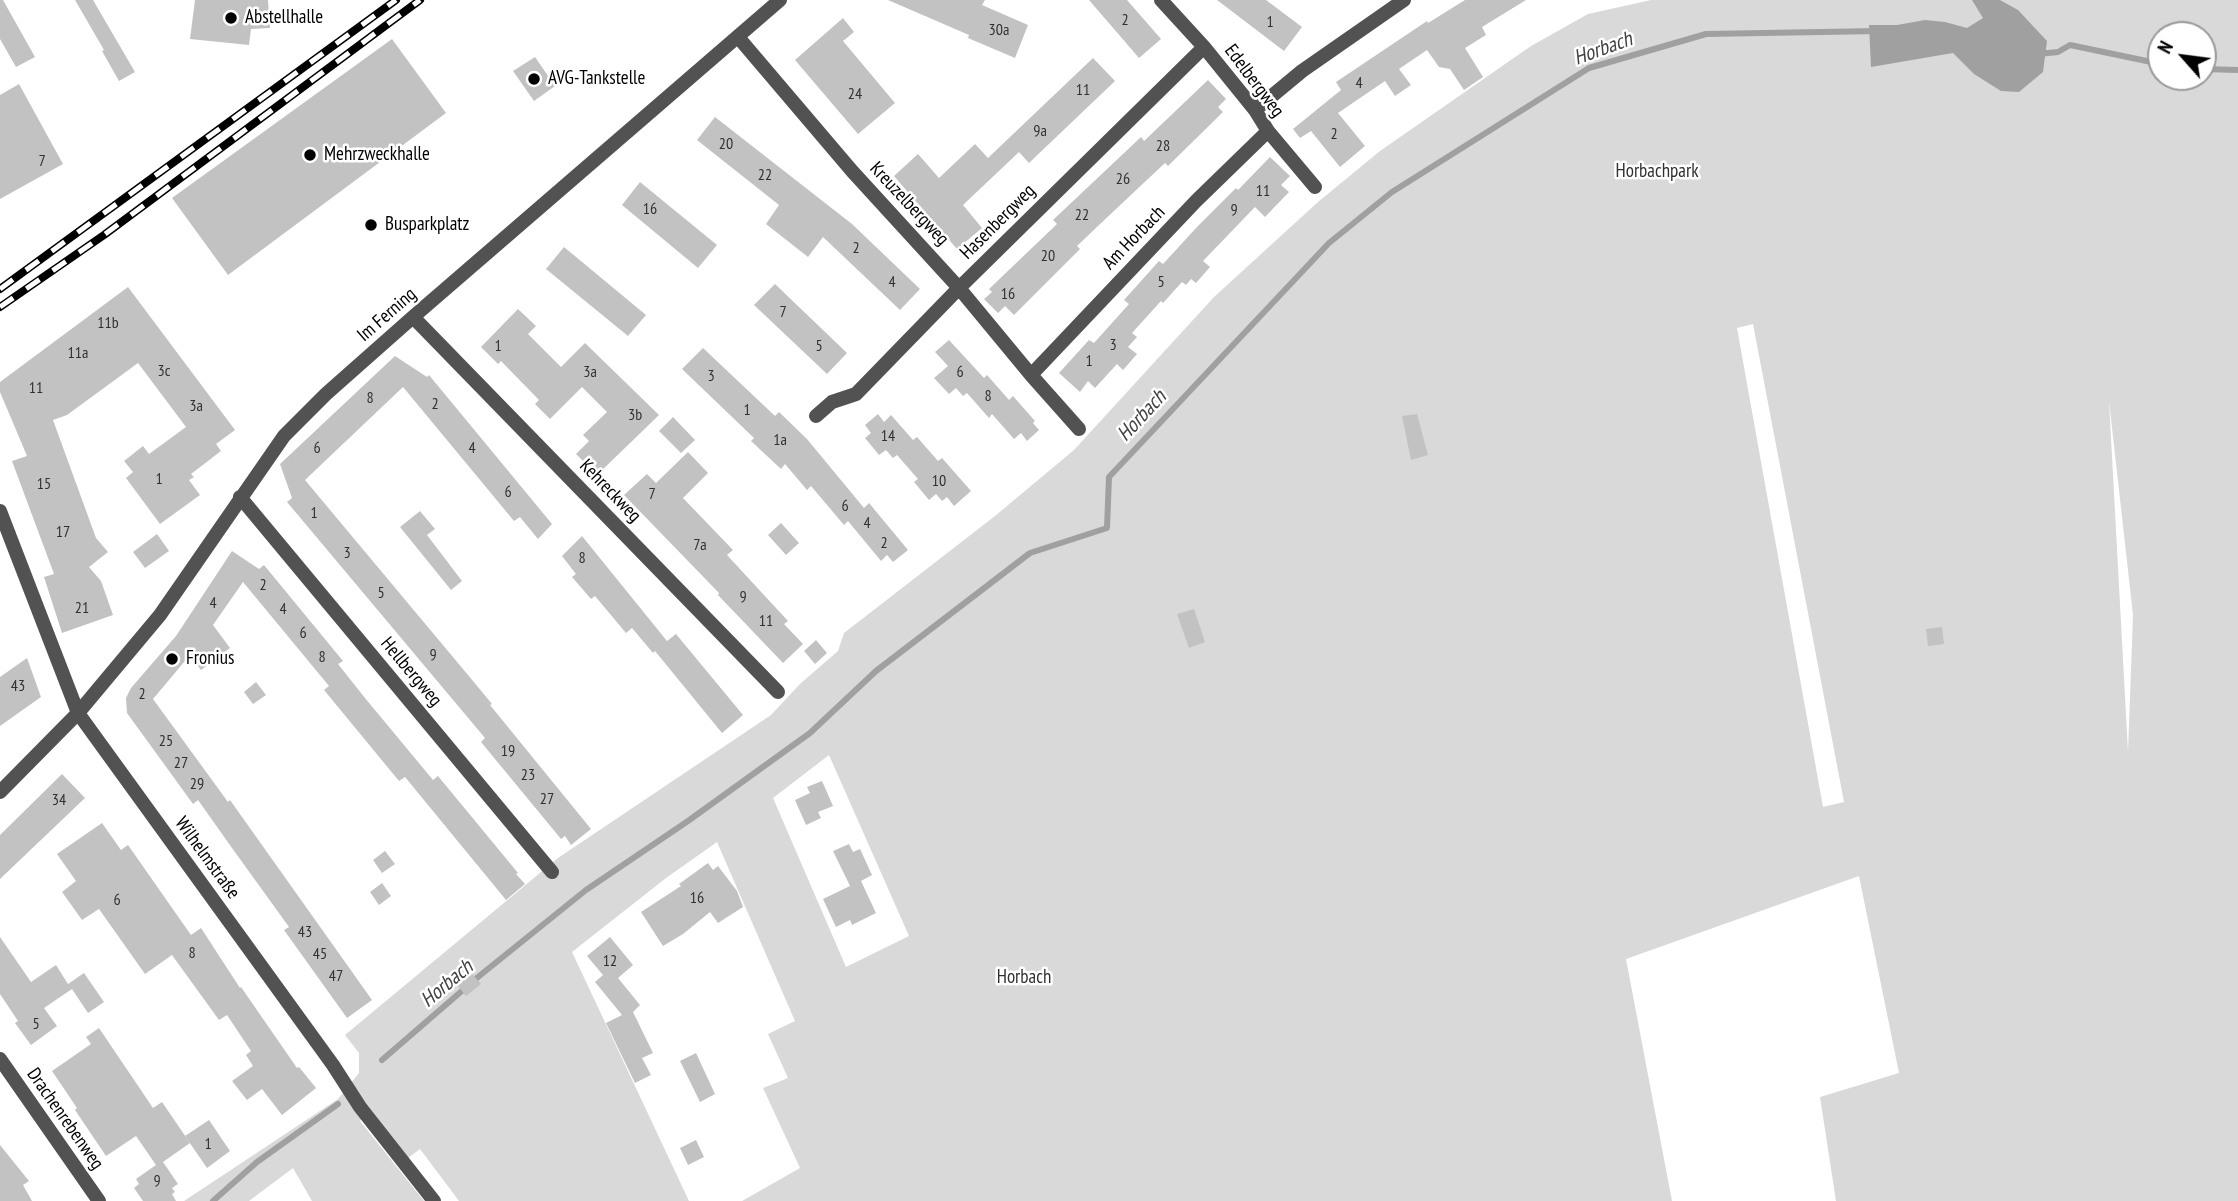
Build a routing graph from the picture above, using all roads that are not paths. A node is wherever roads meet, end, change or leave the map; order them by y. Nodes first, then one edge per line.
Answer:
1 (780, 0) edge
2 (1161, 0) edge
3 (1404, 0) edge
4 (738, 37) junction
5 (1203, 47) junction
6 (1255, 110) junction
7 (1268, 131) junction
8 (1315, 187) dead end
9 (959, 288) junction
10 (413, 317) junction
11 (1031, 375) junction
12 (816, 416) dead end
13 (1079, 429) dead end
14 (240, 497) junction
15 (0, 511) edge
16 (778, 692) dead end
17 (78, 713) junction
18 (0, 792) edge
19 (552, 872) dead end
20 (0, 1059) edge
21 (99, 1201) edge
22 (434, 1201) edge

1 - 4 street, Im Ferning
2 - 5 street, Edelbergweg
3 - 6 street
4 - 9 street, Kreuzelbergweg
4 - 10 street, Im Ferning
5 - 6 street, Edelbergweg
5 - 9 street, Hasenbergweg
6 - 7 street, Edelbergweg
7 - 8 street, Edelbergweg
7 - 11 street, Am Horbach
9 - 11 street, Kreuzelbergweg
9 - 12 street, Hasenbergweg
10 - 14 street, Im Ferning
10 - 16 street, Kehreckweg
11 - 13 street, Kreuzelbergweg
14 - 17 street, Im Ferning
14 - 19 street, Hellbergweg
15 - 17 street, Wilhelmstraße
17 - 18 street, Im Ferning
17 - 22 street, Wilhelmstraße
20 - 21 street, Drachenrebenweg

